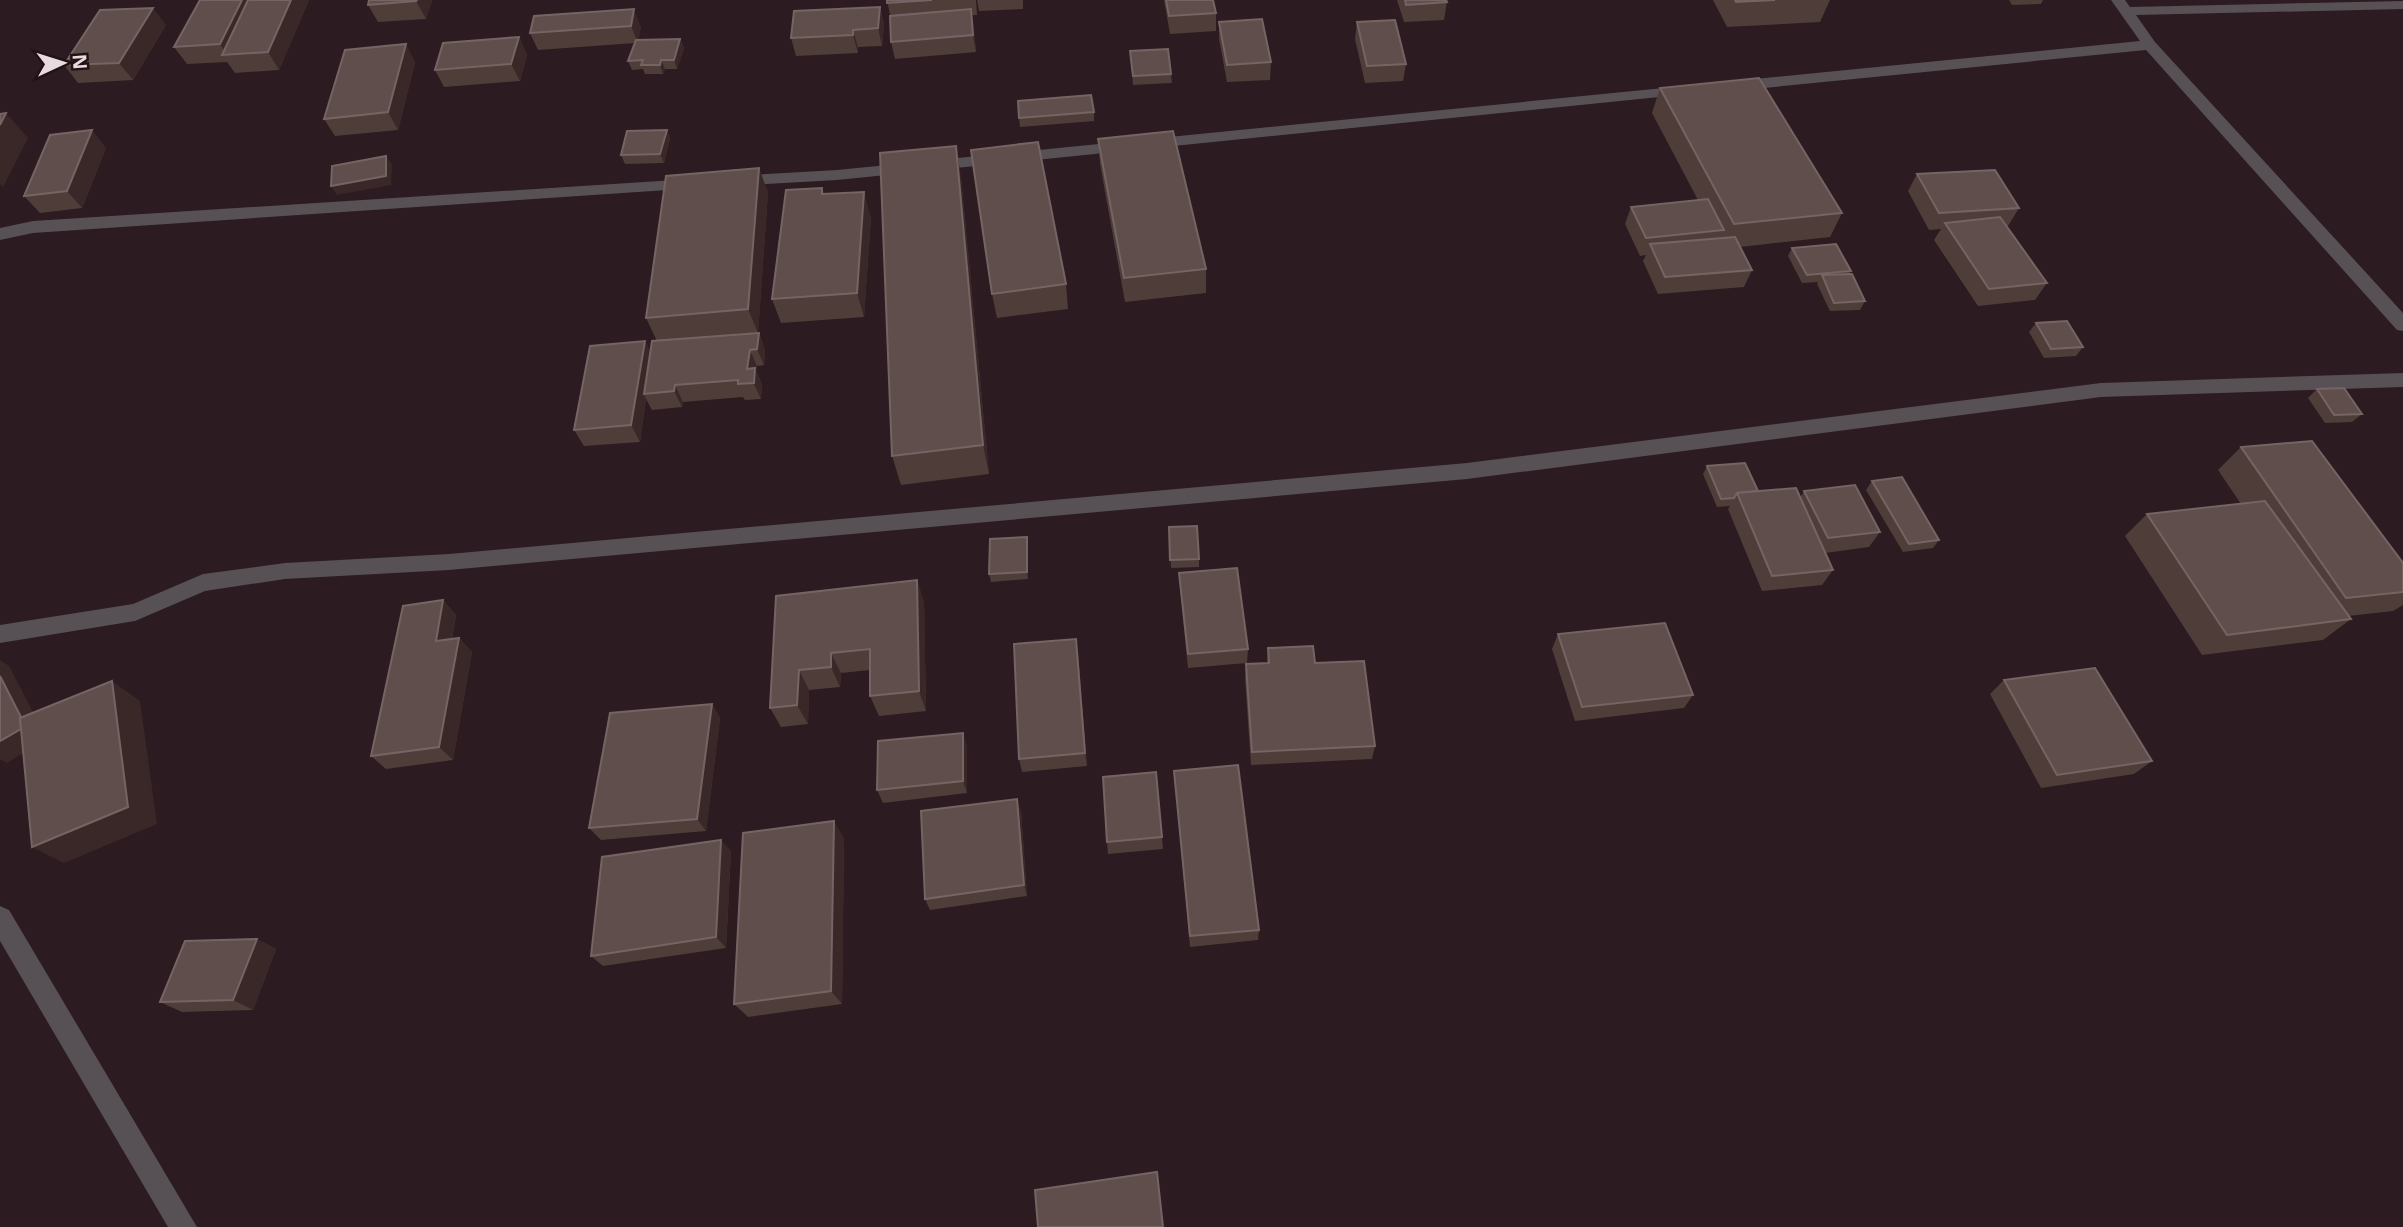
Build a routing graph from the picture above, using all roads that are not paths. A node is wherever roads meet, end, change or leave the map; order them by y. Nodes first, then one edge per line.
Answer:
1 (2123, 5) edge
2 (2403, 5) edge
3 (2150, 44) junction
4 (1721, 87) edge
5 (1694, 90) edge
6 (0, 234) edge
7 (2403, 325) edge
8 (2403, 380) edge
9 (0, 634) edge
10 (0, 918) edge
11 (183, 1227) edge

1 - 2 street
1 - 3 street
3 - 4 street
3 - 7 street
5 - 6 street
8 - 9 street
10 - 11 street

